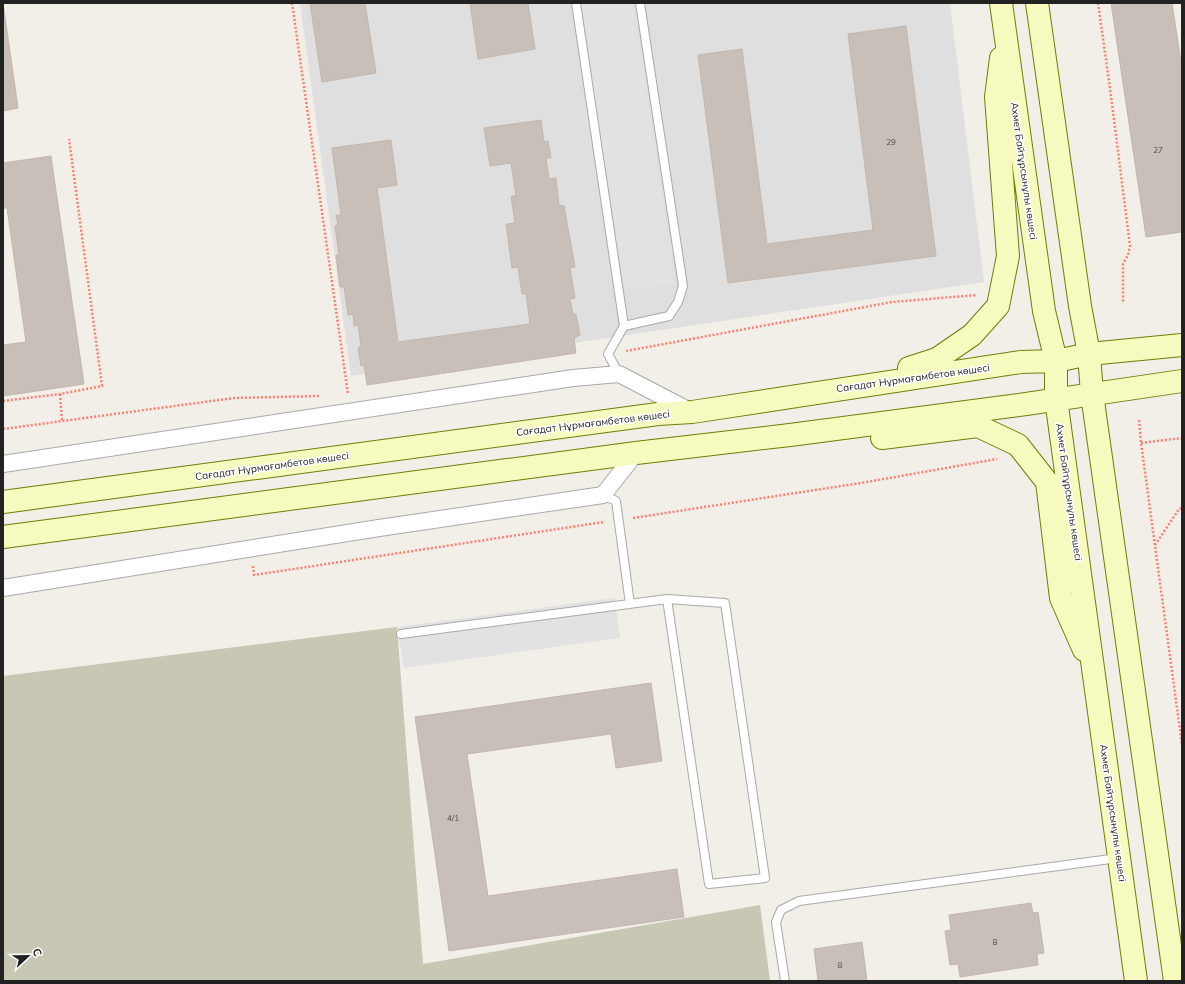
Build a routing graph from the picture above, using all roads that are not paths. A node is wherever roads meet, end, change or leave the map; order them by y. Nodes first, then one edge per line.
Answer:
1 (576, 3) edge
2 (640, 3) edge
3 (1001, 3) edge
4 (1037, 3) edge
5 (1005, 31) junction
6 (624, 326) junction
7 (1182, 345) edge
8 (1089, 354) junction
9 (1056, 361) junction
10 (618, 374) junction
11 (1182, 381) edge
12 (843, 389) junction
13 (1092, 394) junction
14 (1056, 399) junction
15 (692, 412) junction
16 (790, 435) junction
17 (636, 453) junction
18 (3, 464) edge
19 (603, 495) junction
20 (3, 502) edge
21 (3, 537) edge
22 (3, 588) edge
23 (666, 599) junction
24 (630, 604) junction
25 (401, 634) dead end
26 (1094, 673) junction
27 (1119, 858) junction
28 (785, 981) edge
29 (1136, 981) edge
30 (1175, 981) edge

1 - 6 lane
2 - 6 lane
3 - 5 street, Ахмет Байтұрсынұлы көшесі
4 - 8 street
5 - 9 street, Ахмет Байтұрсынұлы көшесі
5 - 12 street
6 - 10 lane
7 - 8 street, Сағадат Нұрмағамбетов көшесі
8 - 9 street, Сағадат Нұрмағамбетов көшесі
8 - 13 street
9 - 12 street, Сағадат Нұрмағамбетов көшесі
9 - 14 street, Ахмет Байтұрсынұлы көшесі
10 - 15 street
10 - 18 street
11 - 13 street
12 - 15 street, Сағадат Нұрмағамбетов көшесі
13 - 14 street
13 - 30 street
14 - 16 street
14 - 26 street, Ахмет Байтұрсынұлы көшесі
15 - 20 street, Сағадат Нұрмағамбетов көшесі
16 - 17 street
16 - 26 street
17 - 19 street
17 - 21 street
19 - 22 street
19 - 24 lane
23 - 23 lane
23 - 24 lane
24 - 25 lane
26 - 27 street, Ахмет Байтұрсынұлы көшесі
27 - 28 lane
27 - 29 street, Ахмет Байтұрсынұлы көшесі

